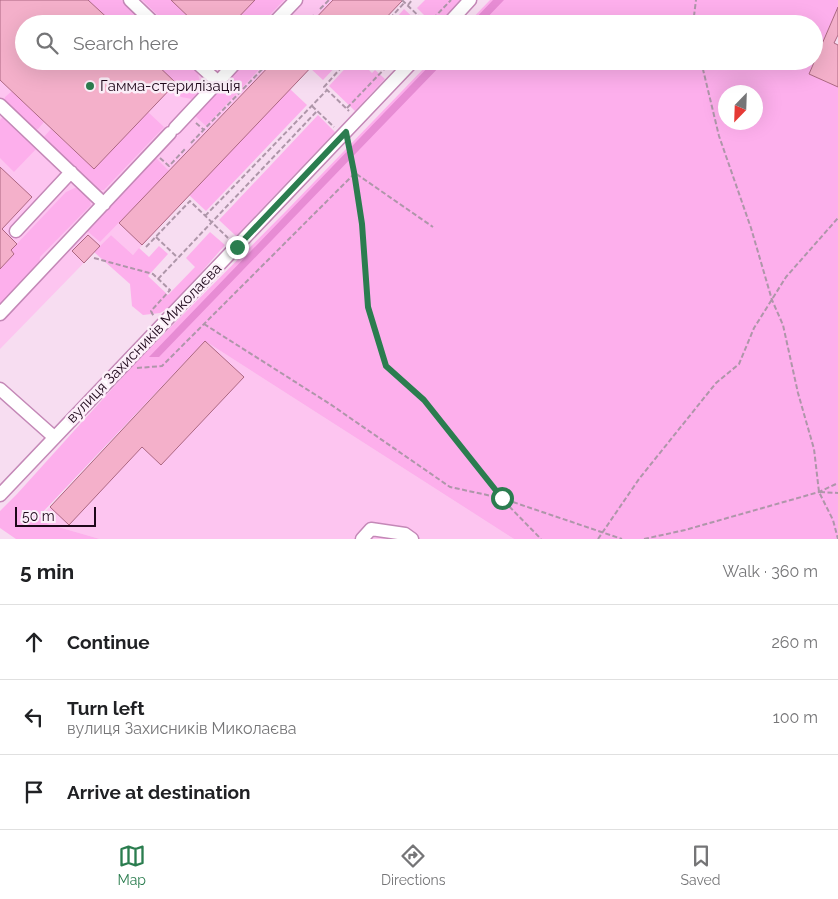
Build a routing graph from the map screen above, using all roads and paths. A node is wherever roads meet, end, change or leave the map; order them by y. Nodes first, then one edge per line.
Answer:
1 (130, 0) edge
2 (296, 0) edge
3 (328, 0) edge
4 (412, 0) edge
5 (451, 0) edge
6 (470, 0) edge
7 (696, 0) edge
8 (404, 1) edge
9 (408, 5) junction
10 (320, 9) dead end
11 (146, 15) edge
12 (282, 15) edge
13 (392, 15) edge
14 (418, 15) edge
15 (436, 15) edge
16 (456, 15) edge
17 (694, 15) edge
18 (205, 70) edge
19 (229, 70) edge
20 (261, 70) edge
21 (339, 70) edge
22 (404, 70) edge
23 (703, 70) edge
24 (383, 71) joint
25 (394, 81) junction
26 (218, 82) junction
27 (327, 90) junction
28 (312, 105) junction
29 (1, 107) edge
30 (347, 109) junction
31 (317, 111) junction
32 (358, 120) junction
33 (344, 134) junction
34 (191, 143) dead end
35 (186, 148) dead end
36 (169, 166) dead end
37 (71, 172) junction
38 (354, 172) junction
39 (104, 204) junction
40 (205, 216) junction
41 (838, 218) edge
42 (211, 223) junction
43 (433, 227) dead end
44 (16, 231) dead end
45 (156, 237) junction
46 (146, 247) dead end
47 (237, 247) junction
48 (94, 258) dead end
49 (178, 258) junction
50 (158, 278) junction
51 (772, 300) junction
52 (0, 314) edge
53 (204, 324) junction
54 (160, 328) junction
55 (124, 365) junction
56 (0, 389) edge
57 (54, 437) junction
58 (838, 483) edge
59 (819, 492) junction
60 (838, 493) edge
61 (0, 495) edge
62 (502, 498) junction
63 (602, 532) junction
64 (362, 539) edge
65 (412, 539) edge
66 (541, 539) edge
67 (598, 539) edge
68 (622, 539) edge
69 (644, 539) edge
70 (838, 539) edge

1 - 11 street
2 - 12 street
3 - 10 path
4 - 9 path
5 - 15 path
6 - 16 street
7 - 17 path
8 - 9 path
8 - 13 path
9 - 14 path
18 - 26 street
19 - 26 street
20 - 34 path
21 - 27 path
22 - 25 street, вулиця Захисників Миколаєва
23 - 51 path
24 - 25 path
24 - 30 path
25 - 32 street, вулиця Захисників Миколаєва
26 - 39 street
27 - 28 path
27 - 30 path
28 - 31 path
28 - 40 path
29 - 37 street
30 - 32 path
31 - 33 path
31 - 42 path
32 - 33 street, вулиця Захисників Миколаєва
33 - 38 path
33 - 47 street, вулиця Захисників Миколаєва
35 - 36 path
37 - 39 street
37 - 44 street
38 - 43 path
38 - 53 path
38 - 62 path
39 - 52 street
40 - 42 path
40 - 45 path
41 - 51 path
42 - 47 path
42 - 49 path
45 - 46 path
45 - 49 path
47 - 54 street, вулиця Захисників Миколаєва
48 - 50 path
49 - 50 path
50 - 54 path
51 - 59 path
51 - 63 path
53 - 55 path
53 - 62 path
54 - 55 street, вулиця Захисників Миколаєва
55 - 57 street, вулиця Захисників Миколаєва
56 - 57 street
57 - 61 street, вулиця Захисників Миколаєва
58 - 59 path
59 - 60 path
59 - 69 path
59 - 70 path
62 - 63 path
62 - 66 path
63 - 67 path
63 - 68 path
64 - 65 street

